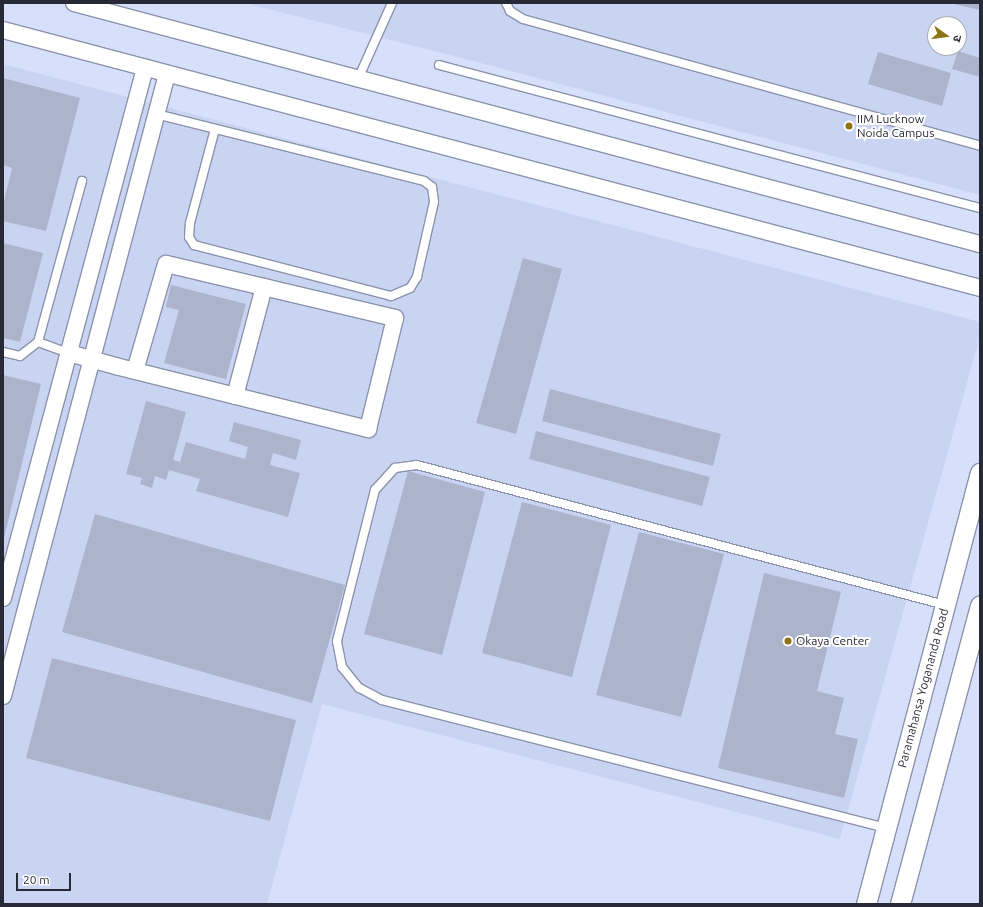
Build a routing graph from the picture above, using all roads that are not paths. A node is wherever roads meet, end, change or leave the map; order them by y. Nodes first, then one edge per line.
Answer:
1 (74, 3) edge
2 (392, 3) edge
3 (506, 3) edge
4 (3, 30) edge
5 (439, 65) dead end
6 (145, 68) junction
7 (167, 74) junction
8 (358, 79) junction
9 (156, 114) junction
10 (215, 129) junction
11 (980, 146) edge
12 (82, 181) dead end
13 (980, 208) edge
14 (980, 244) edge
15 (264, 287) junction
16 (980, 288) edge
17 (38, 342) junction
18 (3, 352) edge
19 (69, 352) junction
20 (92, 360) junction
21 (135, 371) junction
22 (235, 396) junction
23 (980, 473) edge
24 (3, 598) edge
25 (945, 605) junction
26 (980, 606) edge
27 (3, 693) edge
28 (886, 828) junction
29 (866, 904) edge
30 (900, 904) edge

1 - 8 street
2 - 8 lane
3 - 11 lane
4 - 6 street
5 - 13 lane
6 - 7 street
6 - 19 street
7 - 9 street
7 - 16 street
8 - 14 street
9 - 10 lane
9 - 20 street
10 - 10 lane
12 - 17 lane
15 - 21 street
15 - 22 street
15 - 22 street
17 - 18 lane
17 - 19 lane
19 - 20 street
19 - 24 street
20 - 21 street
20 - 27 street
21 - 22 street
23 - 25 street, Paramahansa Yogananda Road
25 - 28 street, Paramahansa Yogananda Road
25 - 28 lane
26 - 30 street
28 - 29 street, Paramahansa Yogananda Road

